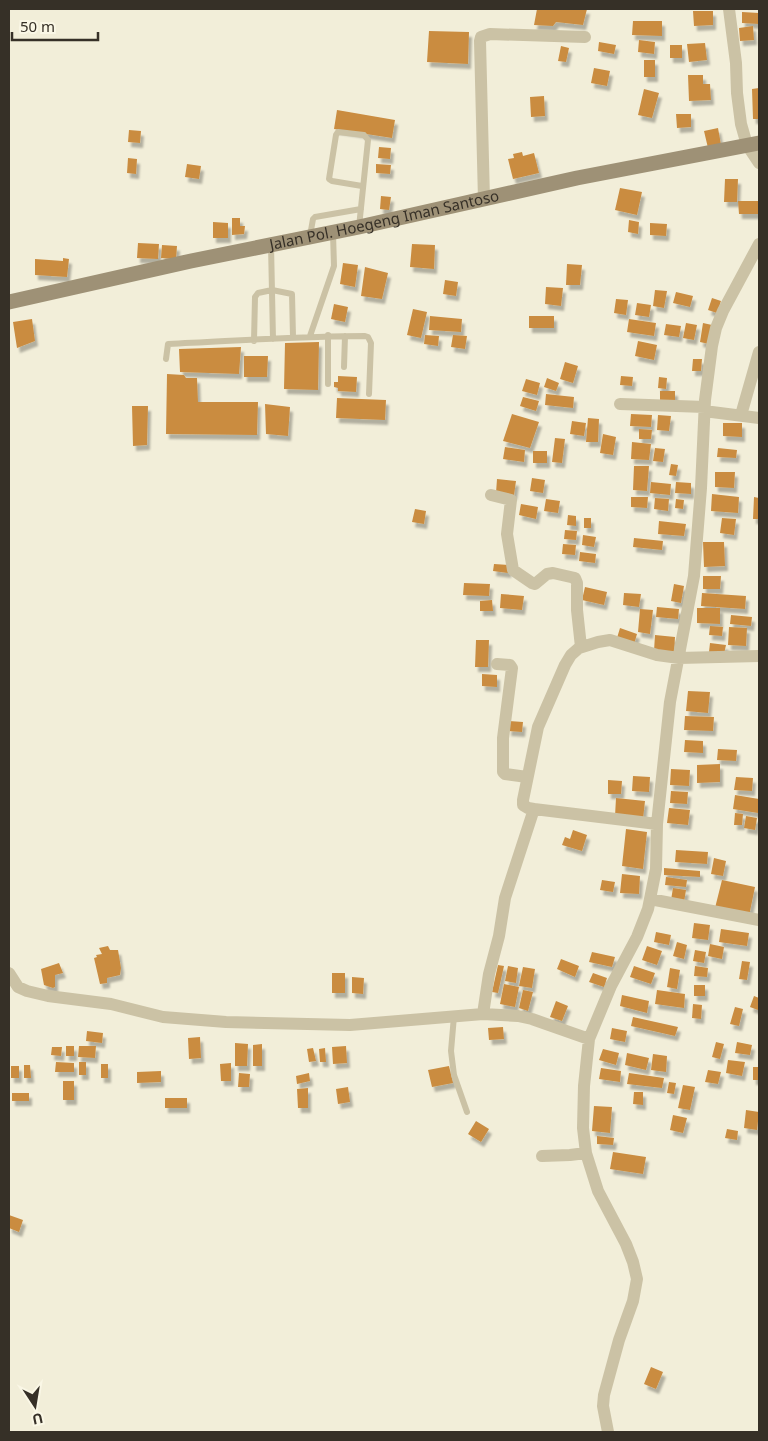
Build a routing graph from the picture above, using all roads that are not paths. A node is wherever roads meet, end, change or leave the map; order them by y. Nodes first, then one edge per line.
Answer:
1 (729, 9) edge
2 (585, 37) dead end
3 (753, 144) edge
4 (759, 163) edge
5 (362, 186) junction
6 (484, 200) junction
7 (361, 209) junction
8 (359, 227) junction
9 (333, 233) junction
10 (310, 238) junction
11 (759, 244) edge
12 (272, 245) junction
13 (272, 290) junction
14 (9, 302) edge
15 (310, 336) junction
16 (328, 336) junction
17 (345, 336) junction
18 (293, 337) junction
19 (273, 339) junction
20 (254, 341) junction
21 (759, 352) edge
22 (166, 359) dead end
23 (344, 367) dead end
24 (328, 384) dead end
25 (369, 394) dead end
26 (620, 404) dead end
27 (704, 409) junction
28 (741, 415) junction
29 (759, 418) edge
30 (491, 495) dead end
31 (581, 647) junction
32 (759, 656) edge
33 (679, 658) junction
34 (497, 664) dead end
35 (527, 777) junction
36 (534, 810) junction
37 (657, 824) junction
38 (650, 899) junction
39 (759, 920) edge
40 (9, 973) edge
41 (483, 1014) junction
42 (454, 1016) junction
43 (589, 1039) junction
44 (466, 1112) dead end
45 (586, 1153) junction
46 (542, 1156) dead end
47 (608, 1432) edge

1 - 3 street
2 - 6 street
3 - 4 street
3 - 6 street, Jalan Pol. Hoegeng Iman Santoso
5 - 5 lane
5 - 7 lane
6 - 8 street, Jalan Pol. Hoegeng Iman Santoso
7 - 8 lane
7 - 10 lane
8 - 9 street, Jalan Pol. Hoegeng Iman Santoso
9 - 10 street, Jalan Pol. Hoegeng Iman Santoso
9 - 15 lane
10 - 12 street, Jalan Pol. Hoegeng Iman Santoso
11 - 27 street
12 - 13 lane
12 - 14 street, Jalan Pol. Hoegeng Iman Santoso
13 - 18 lane
13 - 19 lane
13 - 20 lane
15 - 16 lane
15 - 18 lane
16 - 17 lane
16 - 24 lane
17 - 23 lane
17 - 25 lane
18 - 19 lane
19 - 20 lane
20 - 22 lane
21 - 28 street
26 - 27 street
27 - 28 street
27 - 33 street
28 - 29 street
30 - 31 street
31 - 33 street
31 - 35 street
32 - 33 street
33 - 37 street
34 - 35 street
35 - 36 street
36 - 37 street
36 - 41 street
37 - 38 street
38 - 39 street
38 - 43 street
40 - 42 street
41 - 42 street
41 - 43 street
42 - 44 lane
43 - 45 street
45 - 46 street
45 - 47 street

